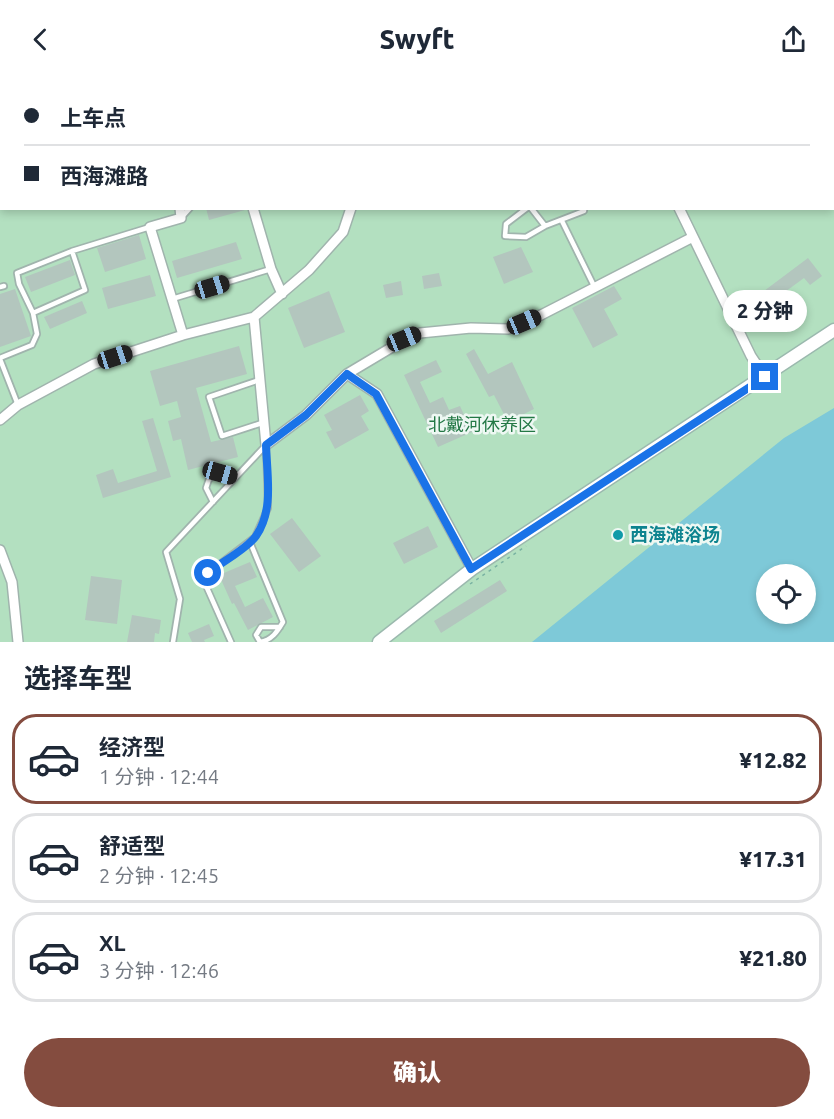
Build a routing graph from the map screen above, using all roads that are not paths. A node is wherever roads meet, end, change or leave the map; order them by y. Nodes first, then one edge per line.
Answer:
1 (254, 210) edge
2 (350, 210) edge
3 (526, 210) edge
4 (531, 210) edge
5 (584, 210) edge
6 (681, 210) edge
7 (180, 213) edge
8 (562, 221) junction
9 (545, 226) junction
10 (150, 227) junction
11 (693, 237) junction
12 (72, 251) junction
13 (272, 269) junction
14 (594, 286) junction
15 (282, 294) junction
16 (172, 299) junction
17 (33, 313) junction
18 (254, 317) junction
19 (834, 330) edge
20 (183, 335) junction
21 (0, 359) edge
22 (347, 374) junction
23 (765, 377) junction
24 (259, 380) junction
25 (18, 405) junction
26 (0, 420) edge
27 (262, 423) junction
28 (266, 445) junction
29 (236, 478) junction
30 (213, 502) junction
31 (249, 542) junction
32 (0, 550) edge
33 (471, 569) junction
34 (280, 627) junction
35 (18, 642) edge
36 (172, 642) edge
37 (231, 642) edge
38 (379, 642) edge

1 - 13 street
2 - 15 street
3 - 9 lane
4 - 9 lane
5 - 8 lane
6 - 11 street
7 - 10 street
8 - 9 lane
8 - 14 lane
10 - 12 lane
10 - 16 street
11 - 14 street
11 - 23 street
12 - 17 lane
12 - 17 lane
13 - 15 street
13 - 16 lane
14 - 22 street
15 - 18 street
16 - 20 street
17 - 21 lane
18 - 20 street
18 - 24 street
19 - 23 main road
20 - 25 street
21 - 25 lane
22 - 28 street
22 - 33 street
23 - 33 main road
24 - 27 street
24 - 27 lane
25 - 26 street
27 - 28 street
28 - 29 lane
28 - 31 lane
29 - 30 lane
29 - 30 lane
30 - 36 lane
31 - 34 lane
31 - 37 lane
32 - 35 street
33 - 38 main road
34 - 34 lane

